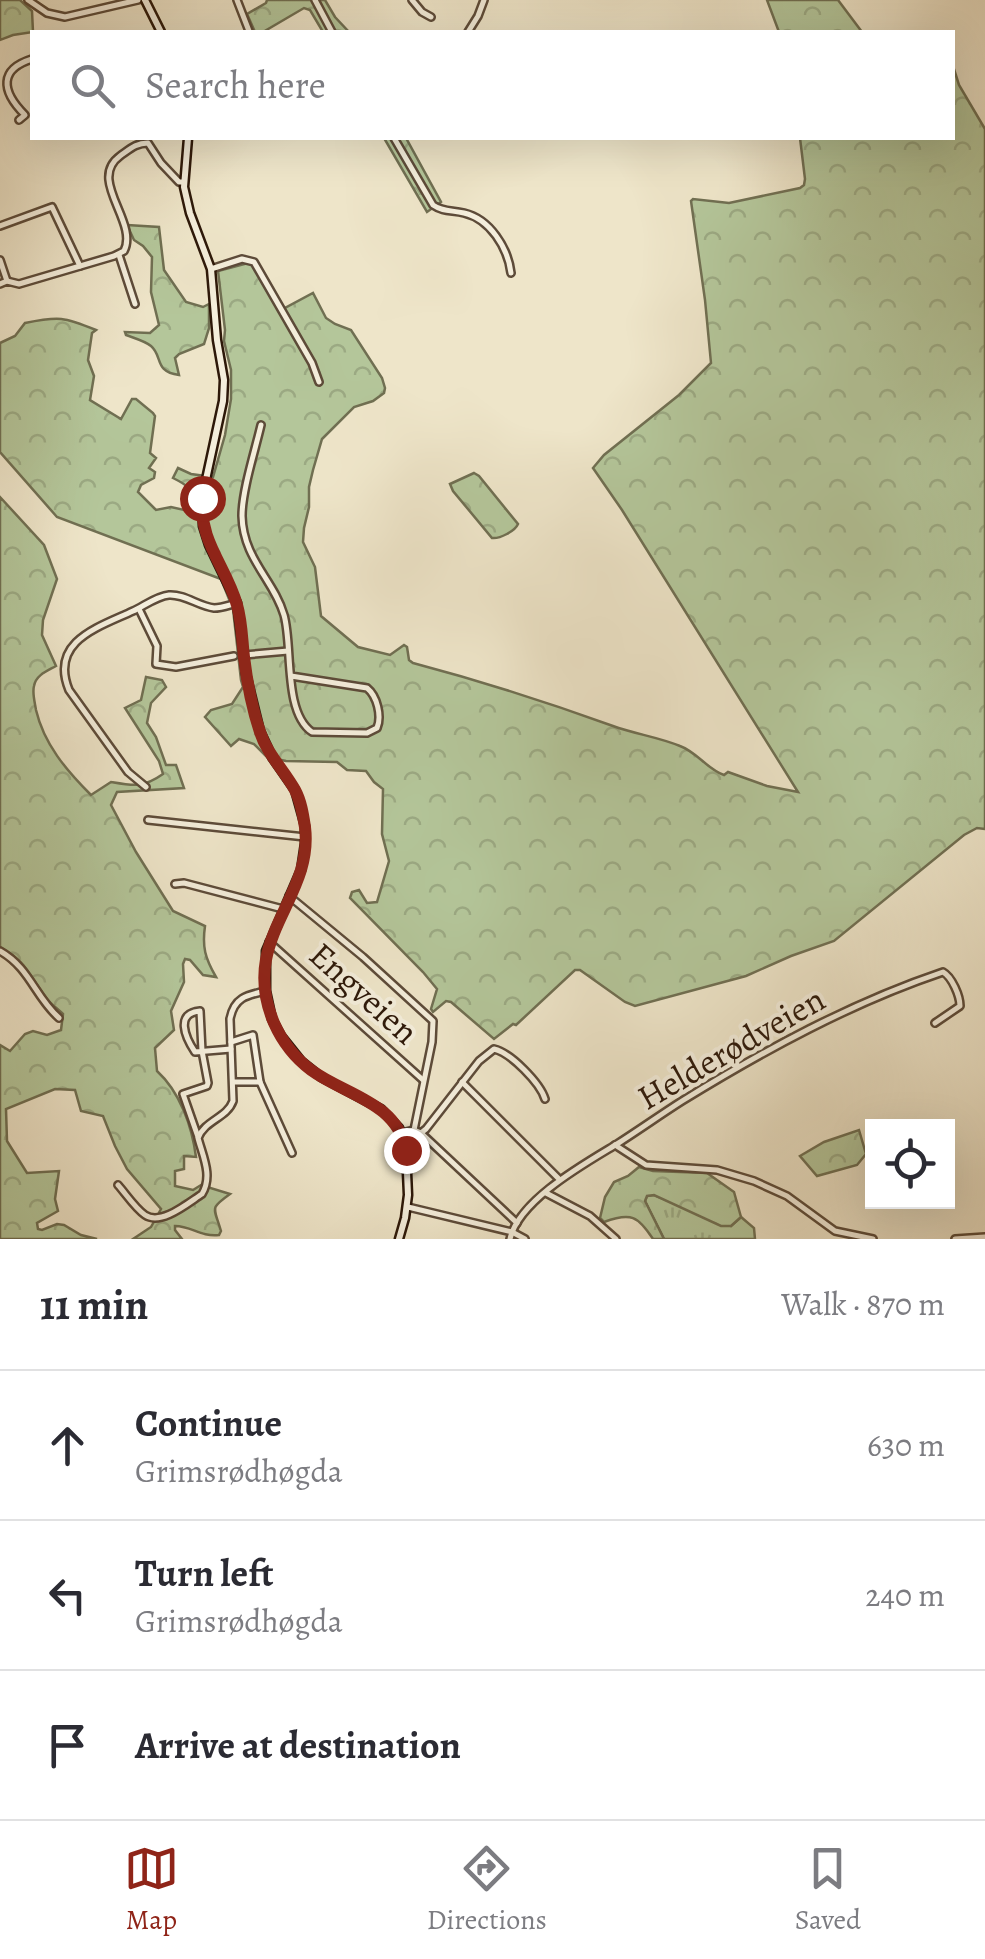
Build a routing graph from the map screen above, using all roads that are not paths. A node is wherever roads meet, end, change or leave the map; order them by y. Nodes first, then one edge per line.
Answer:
1 (28, 0) edge
2 (138, 0) edge
3 (146, 0) edge
4 (237, 0) edge
5 (315, 0) edge
6 (412, 0) edge
7 (484, 0) edge
8 (431, 16) dead end
9 (160, 30) edge
10 (249, 30) edge
11 (331, 30) edge
12 (469, 30) edge
13 (30, 60) edge
14 (19, 120) dead end
15 (188, 140) edge
16 (395, 140) edge
17 (183, 182) junction
18 (0, 226) edge
19 (119, 255) junction
20 (0, 260) edge
21 (80, 266) junction
22 (210, 269) junction
23 (511, 273) dead end
24 (3, 283) edge
25 (136, 304) dead end
26 (319, 382) dead end
27 (261, 425) dead end
28 (236, 603) junction
29 (138, 608) junction
30 (288, 651) junction
31 (244, 655) junction
32 (234, 656) dead end
33 (291, 676) junction
34 (146, 787) dead end
35 (148, 820) dead end
36 (305, 837) junction
37 (176, 884) dead end
38 (290, 896) junction
39 (283, 909) junction
40 (269, 942) junction
41 (0, 952) edge
42 (266, 991) junction
43 (59, 1018) dead end
44 (935, 1023) dead end
45 (231, 1045) junction
46 (202, 1051) junction
47 (424, 1081) junction
48 (232, 1082) junction
49 (260, 1082) junction
50 (462, 1082) junction
51 (545, 1099) dead end
52 (417, 1132) junction
53 (401, 1133) junction
54 (198, 1138) junction
55 (616, 1145) junction
56 (292, 1153) dead end
57 (560, 1180) junction
58 (118, 1185) dead end
59 (546, 1192) junction
60 (408, 1206) junction
61 (517, 1222) junction
62 (511, 1236) edge
63 (985, 1237) edge
64 (402, 1238) edge
65 (525, 1239) edge
66 (616, 1239) edge
67 (872, 1239) edge
68 (955, 1239) edge

1 - 2 street
3 - 9 main road
4 - 10 street
5 - 11 street
6 - 8 street
7 - 12 street
13 - 14 street
15 - 17 main road
16 - 23 street
17 - 19 street
17 - 22 main road
18 - 21 street
19 - 21 street
19 - 25 street
20 - 24 street
21 - 24 street
22 - 26 street
22 - 28 main road
27 - 30 street
28 - 29 street
28 - 31 main road
29 - 32 street
29 - 34 street
30 - 31 street
30 - 33 street
31 - 36 main road
33 - 33 street
35 - 36 street
36 - 38 main road
37 - 39 street
38 - 39 main road
38 - 47 street
39 - 40 main road
40 - 42 main road
40 - 47 street, Engveien
41 - 43 street
42 - 45 street
42 - 53 main road
44 - 55 street, Helderødveien
45 - 46 street
45 - 48 street
45 - 49 street
46 - 46 street
46 - 54 street
47 - 52 street
48 - 49 street
48 - 54 street
49 - 56 street
50 - 51 street
50 - 52 street
50 - 57 street
52 - 53 street
52 - 61 street
53 - 60 main road
54 - 58 street
55 - 57 street, Helderødveien
55 - 67 street
57 - 59 street, Helderødveien
59 - 61 street, Helderødveien
59 - 66 street
60 - 62 street
60 - 64 main road
61 - 62 street, Helderødveien
62 - 65 street
63 - 68 street

